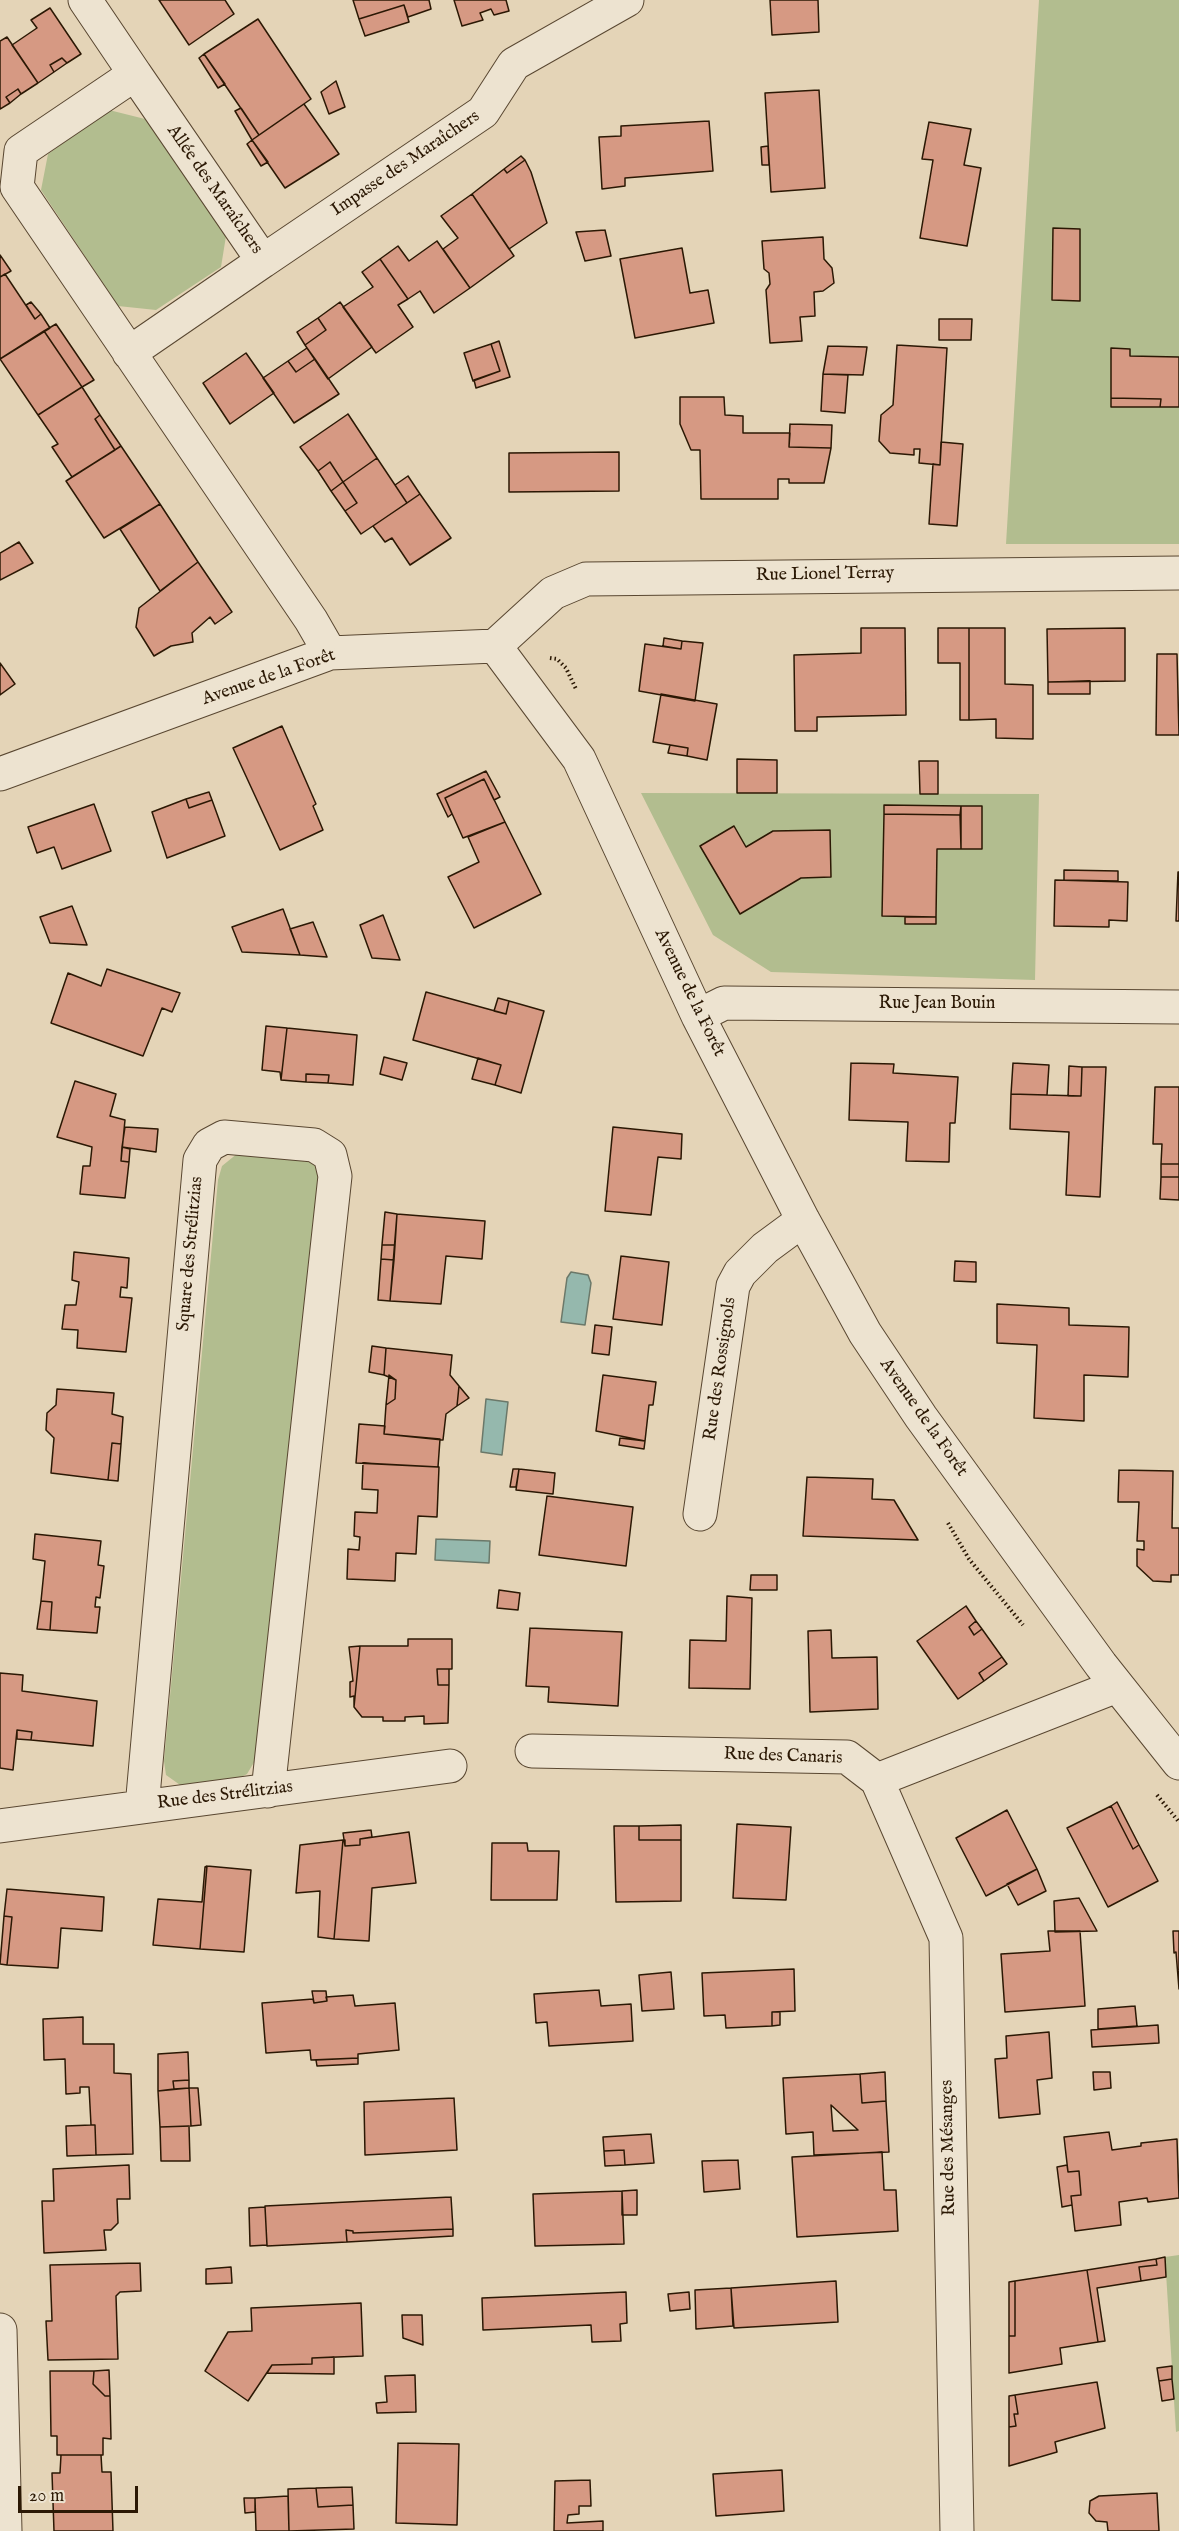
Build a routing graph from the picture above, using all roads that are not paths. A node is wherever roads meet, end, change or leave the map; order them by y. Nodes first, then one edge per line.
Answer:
1 (85, 0) edge
2 (627, 0) edge
3 (135, 74) junction
4 (263, 261) junction
5 (129, 353) junction
6 (1179, 573) edge
7 (495, 646) junction
8 (330, 653) junction
9 (0, 774) edge
10 (1179, 1007) edge
11 (698, 1016) junction
12 (803, 1220) junction
13 (700, 1514) dead end
14 (1117, 1686) junction
15 (532, 1751) dead end
16 (1179, 1763) edge
17 (450, 1766) dead end
18 (876, 1780) junction
19 (268, 1791) junction
20 (142, 1807) junction
21 (0, 1826) edge
22 (0, 2330) edge
23 (4, 2531) edge
24 (957, 2531) edge

1 - 3 street, Allée des Maraîchers
2 - 4 street, Impasse des Maraîchers
3 - 4 street, Allée des Maraîchers
3 - 5 street
4 - 5 street, Allée des Maraîchers
5 - 8 street
6 - 7 street, Rue Lionel Terray
7 - 8 street, Avenue de la Forêt
7 - 11 street, Avenue de la Forêt
8 - 9 street, Avenue de la Forêt
10 - 11 street, Rue Jean Bouin
11 - 12 street, Avenue de la Forêt
12 - 13 street, Rue des Rossignols
12 - 14 street, Avenue de la Forêt
14 - 16 street, Avenue de la Forêt
14 - 18 street
15 - 18 street, Rue des Canaris
17 - 19 street, Rue des Strélitzias
18 - 24 street, Rue des Mésanges
19 - 20 street, Rue des Strélitzias
19 - 20 street, Square des Strélitzias
20 - 21 street, Rue des Strélitzias
22 - 23 street

